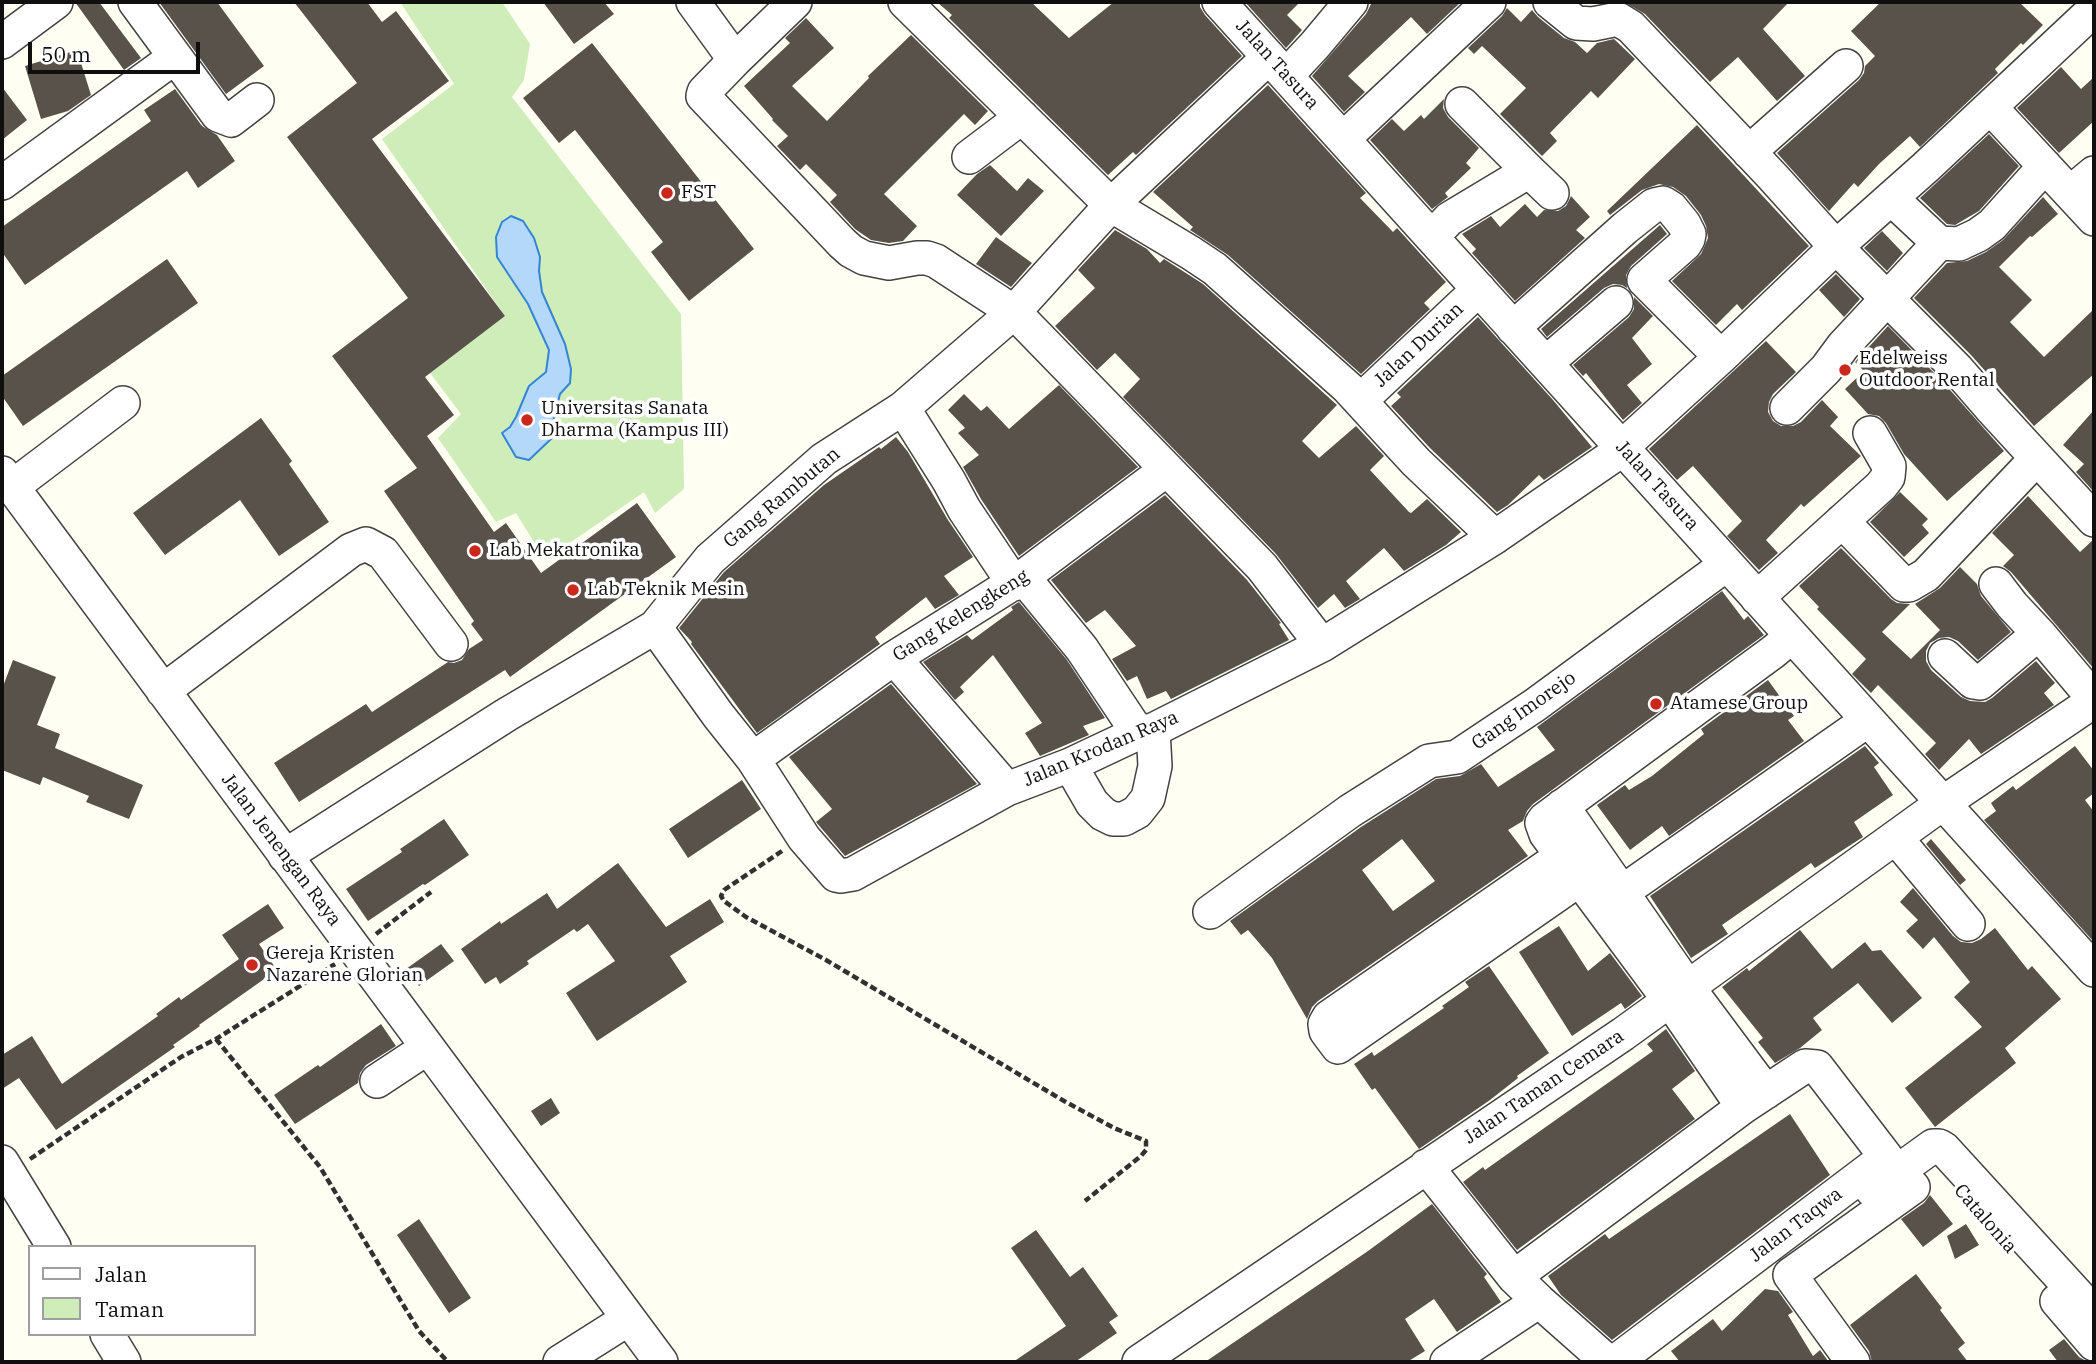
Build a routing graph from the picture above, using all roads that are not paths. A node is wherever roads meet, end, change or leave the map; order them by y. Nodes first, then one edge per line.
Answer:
1 (57, 2) edge
2 (135, 2) edge
3 (693, 2) edge
4 (795, 2) edge
5 (905, 2) edge
6 (1219, 2) edge
7 (1351, 2) edge
8 (1489, 2) edge
9 (1554, 3) edge
10 (1626, 10) edge
11 (2084, 16) edge
12 (2, 42) edge
13 (175, 57) junction
14 (735, 60) junction
15 (1846, 66) dead end
16 (1278, 67) junction
17 (257, 100) dead end
18 (1462, 104) dead end
19 (1990, 107) junction
20 (1022, 117) junction
21 (1343, 139) junction
22 (1749, 152) junction
23 (969, 157) dead end
24 (2045, 166) junction
25 (2, 183) edge
26 (2082, 183) edge
27 (1891, 198) junction
28 (1111, 205) junction
29 (2094, 219) edge
30 (1432, 237) junction
31 (1939, 243) junction
32 (1836, 247) junction
33 (1479, 289) junction
34 (1887, 298) junction
35 (1616, 303) dead end
36 (1014, 312) junction
37 (1513, 328) junction
38 (1721, 357) junction
39 (1546, 363) junction
40 (1360, 401) junction
41 (123, 403) dead end
42 (902, 408) junction
43 (1787, 408) dead end
44 (1870, 433) dead end
45 (1623, 449) junction
46 (2037, 458) junction
47 (1166, 470) junction
48 (7, 480) edge
49 (2094, 520) edge
50 (1842, 521) junction
51 (1495, 537) junction
52 (1727, 564) junction
53 (1019, 581) junction
54 (1996, 584) dead end
55 (1757, 597) junction
56 (654, 627) junction
57 (1792, 636) junction
58 (2041, 636) junction
59 (451, 644) dead end
60 (1322, 645) junction
61 (1945, 656) dead end
62 (894, 658) junction
63 (163, 691) junction
64 (2094, 700) edge
65 (1868, 720) junction
66 (1146, 731) junction
67 (753, 759) junction
68 (1070, 765) junction
69 (1007, 789) junction
70 (1942, 803) junction
71 (1562, 806) junction
72 (1896, 838) junction
73 (285, 856) junction
74 (1571, 868) junction
75 (1611, 900) junction
76 (1210, 912) dead end
77 (1968, 924) dead end
78 (1422, 970) dead end
79 (2094, 970) edge
80 (1678, 993) junction
81 (427, 1048) junction
82 (377, 1081) dead end
83 (1755, 1099) junction
84 (1426, 1166) junction
85 (5, 1168) edge
86 (53, 1245) edge
87 (1775, 1273) junction
88 (1514, 1277) junction
89 (1539, 1301) junction
90 (2094, 1313) edge
91 (628, 1319) junction
92 (2094, 1344) edge
93 (560, 1362) edge
94 (661, 1362) edge
95 (1139, 1362) edge
96 (1447, 1362) edge
97 (1608, 1362) edge
98 (1615, 1362) edge
99 (1639, 1362) edge
100 (1853, 1362) edge

1 - 12 street
2 - 13 street
3 - 14 street
4 - 14 street
5 - 20 street
6 - 16 street, Jalan Tasura
7 - 16 street, Gang Rambutan
8 - 21 street
9 - 10 street
10 - 22 street
11 - 19 street, Jalan Krodan Raya
13 - 17 street
13 - 25 street
14 - 36 street
15 - 22 street
16 - 21 street, Jalan Tasura
16 - 28 street, Gang Rambutan
18 - 30 street
19 - 24 street
19 - 27 street, Jalan Krodan Raya
20 - 23 street
20 - 28 street
21 - 30 street, Jalan Tasura
22 - 32 street
24 - 26 street
24 - 31 street
26 - 29 street
27 - 31 street
27 - 32 street, Jalan Krodan Raya
28 - 36 street, Gang Rambutan
28 - 40 street
30 - 33 street, Jalan Tasura
31 - 34 street
32 - 34 street
32 - 38 street, Jalan Krodan Raya
33 - 37 street, Jalan Tasura
33 - 40 street, Jalan Durian
34 - 43 street
34 - 46 street
35 - 39 street
36 - 42 street, Gang Rambutan
36 - 47 street
37 - 38 street
37 - 39 street, Jalan Tasura
38 - 45 street, Jalan Krodan Raya
39 - 45 street, Jalan Tasura
40 - 51 street
41 - 48 street
42 - 53 street
42 - 56 street, Gang Rambutan
44 - 50 street
45 - 51 street, Jalan Krodan Raya
45 - 52 street, Jalan Tasura
46 - 49 street
46 - 50 street
47 - 53 street, Gang Kelengkeng
47 - 60 street
48 - 63 street, Jalan Jenengan Raya
50 - 55 street
51 - 60 street, Jalan Krodan Raya
52 - 55 street, Jalan Tasura
52 - 76 street, Gang Imorejo
53 - 62 street, Gang Kelengkeng
53 - 66 street
54 - 58 street
55 - 57 street, Jalan Tasura
56 - 67 street, Jalan Krodan Raya
56 - 73 street, Gang Rambutan
57 - 65 street, Jalan Tasura
57 - 71 street
58 - 61 street
58 - 64 street
59 - 63 street
60 - 66 street, Jalan Krodan Raya
62 - 67 street, Gang Kelengkeng
62 - 69 street
63 - 73 street, Jalan Jenengan Raya
64 - 70 street, Jalan Taman Cemara
65 - 70 street, Jalan Tasura
65 - 75 street
66 - 68 street, Jalan Krodan Raya
66 - 68 street
67 - 69 street, Jalan Krodan Raya
68 - 69 street, Jalan Krodan Raya
70 - 72 street, Jalan Taman Cemara
70 - 79 street, Jalan Tasura
71 - 74 street
71 - 75 street
72 - 77 street
72 - 80 street, Jalan Taman Cemara
73 - 81 street, Jalan Jenengan Raya
74 - 75 street
74 - 78 street
75 - 80 street
80 - 83 street
80 - 84 street, Jalan Taman Cemara
81 - 82 street
81 - 91 street, Jalan Jenengan Raya
83 - 88 street
83 - 98 street, Jalan Taqwa
84 - 88 street
84 - 95 street, Jalan Taman Cemara
85 - 86 street
87 - 90 street
87 - 92 street, Catalonia
87 - 99 street, Catalonia
87 - 100 street
88 - 89 street
89 - 96 street
89 - 97 street
91 - 93 street
91 - 94 street, Jalan Jenengan Raya

